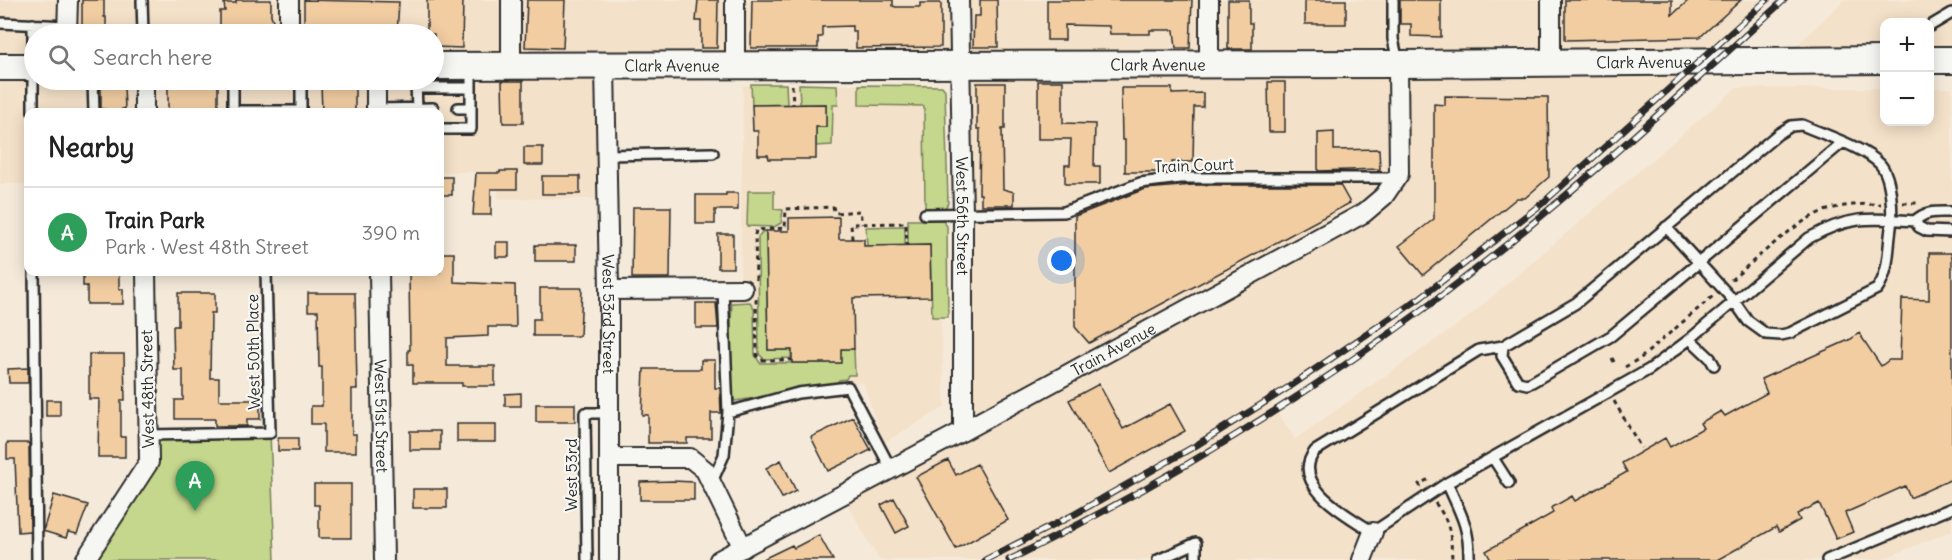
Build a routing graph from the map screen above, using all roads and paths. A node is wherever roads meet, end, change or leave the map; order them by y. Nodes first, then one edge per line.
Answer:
1 (68, 0) edge
2 (142, 0) edge
3 (289, 0) edge
4 (511, 0) edge
5 (735, 0) edge
6 (959, 0) edge
7 (1209, 0) edge
8 (1393, 0) edge
9 (1551, 0) edge
10 (1952, 13) edge
11 (0, 22) edge
12 (1934, 23) edge
13 (33, 24) edge
14 (68, 24) edge
15 (143, 24) edge
16 (289, 24) edge
17 (1880, 60) edge
18 (1934, 60) edge
19 (1952, 60) edge
20 (1551, 63) junction
21 (1398, 64) junction
22 (959, 65) junction
23 (1209, 65) junction
24 (511, 66) junction
25 (605, 66) junction
26 (735, 66) junction
27 (0, 67) edge
28 (24, 67) edge
29 (444, 69) edge
30 (471, 77) junction
31 (444, 80) edge
32 (792, 84) dead end
33 (33, 90) edge
34 (93, 90) edge
35 (144, 90) edge
36 (233, 90) edge
37 (301, 90) edge
38 (376, 90) edge
39 (416, 90) edge
40 (793, 104) dead end
41 (33, 108) edge
42 (93, 108) edge
43 (144, 108) edge
44 (233, 108) edge
45 (301, 108) edge
46 (376, 108) edge
47 (417, 108) edge
48 (458, 108) dead end
49 (471, 108) junction
50 (444, 129) edge
51 (1842, 142) junction
52 (713, 153) dead end
53 (606, 155) junction
54 (1396, 178) junction
55 (1952, 212) edge
56 (925, 214) dead end
57 (963, 214) junction
58 (1892, 219) junction
59 (1915, 221) junction
60 (862, 224) junction
61 (1666, 228) junction
62 (1952, 232) edge
63 (852, 239) dead end
64 (907, 246) dead end
65 (1698, 263) junction
66 (34, 276) edge
67 (146, 276) edge
68 (266, 276) edge
69 (379, 276) edge
70 (723, 290) junction
71 (609, 291) junction
72 (752, 291) junction
73 (1734, 301) junction
74 (1705, 304) dead end
75 (1690, 339) junction
76 (1503, 346) junction
77 (1612, 358) dead end
78 (792, 360) dead end
79 (1714, 365) dead end
80 (1616, 366) dead end
81 (1619, 371) dead end
82 (1614, 400) dead end
83 (728, 412) junction
84 (609, 413) junction
85 (963, 431) junction
86 (148, 435) junction
87 (1641, 448) dead end
88 (610, 458) junction
89 (1493, 458) junction
90 (891, 469) junction
91 (1429, 478) dead end
92 (1447, 483) junction
93 (1509, 483) dead end
94 (711, 484) junction
95 (1419, 484) dead end
96 (1434, 502) dead end
97 (1952, 508) edge
98 (1373, 532) junction
99 (743, 548) junction
100 (37, 560) edge
101 (85, 560) edge
102 (384, 560) edge
103 (587, 560) edge
104 (609, 560) edge
105 (719, 560) edge
106 (1158, 560) edge
107 (1196, 560) edge
108 (1362, 560) edge
109 (1452, 560) edge
110 (1469, 560) edge
111 (1827, 560) edge

1 - 14 street
2 - 15 lane
3 - 16 street
4 - 24 street
5 - 26 street
6 - 22 street, West 56th Street
7 - 23 street
8 - 21 lane
9 - 20 street
10 - 12 lane
11 - 13 lane
17 - 20 street, Clark Avenue
18 - 19 street
20 - 21 street, Clark Avenue
21 - 23 street, Clark Avenue
21 - 54 street
22 - 23 street, Clark Avenue
22 - 26 street, Clark Avenue
22 - 57 street, West 56th Street
24 - 25 street, Clark Avenue
24 - 30 street, Clark Avenue
25 - 26 street, Clark Avenue
25 - 53 street, West 53rd Street
27 - 28 street
29 - 30 street, Clark Avenue
30 - 31 lane
30 - 49 lane
32 - 40 path
33 - 41 lane
34 - 42 lane
35 - 43 street
36 - 44 lane
37 - 45 lane
38 - 46 street
39 - 47 lane
48 - 49 lane
49 - 50 lane
51 - 58 lane
51 - 61 lane
51 - 65 lane
52 - 53 lane
53 - 71 street, West 53rd Street
54 - 57 lane, Train Court
54 - 85 street, Train Avenue
55 - 59 lane
56 - 57 lane, Train Court
57 - 85 street, West 56th Street
58 - 59 lane
58 - 73 lane
58 - 73 lane
59 - 62 lane
60 - 63 path
60 - 64 path
60 - 72 path
61 - 65 lane
61 - 76 lane
65 - 73 lane
65 - 76 lane
66 - 100 lane
67 - 86 street, West 48th Street
68 - 86 lane, West 50th Place
69 - 102 street, West 51st Street
70 - 71 street
70 - 72 street
70 - 83 lane
71 - 84 street, West 53rd Street
72 - 78 path
73 - 75 lane
74 - 81 path
75 - 79 lane
75 - 89 lane
76 - 98 lane
77 - 80 path
82 - 87 path
83 - 90 lane
83 - 94 lane
84 - 88 street, West 53rd Street
84 - 103 lane, West 53rd
85 - 90 street, Train Avenue
86 - 101 street, West 48th Street
88 - 94 street
88 - 104 street, West 53rd Street
89 - 92 lane
89 - 93 lane
90 - 99 street, Train Avenue
91 - 95 path
92 - 98 lane
92 - 110 lane
94 - 99 street
96 - 109 path
97 - 111 lane
98 - 108 street
99 - 105 street, Train Avenue
106 - 107 lane

